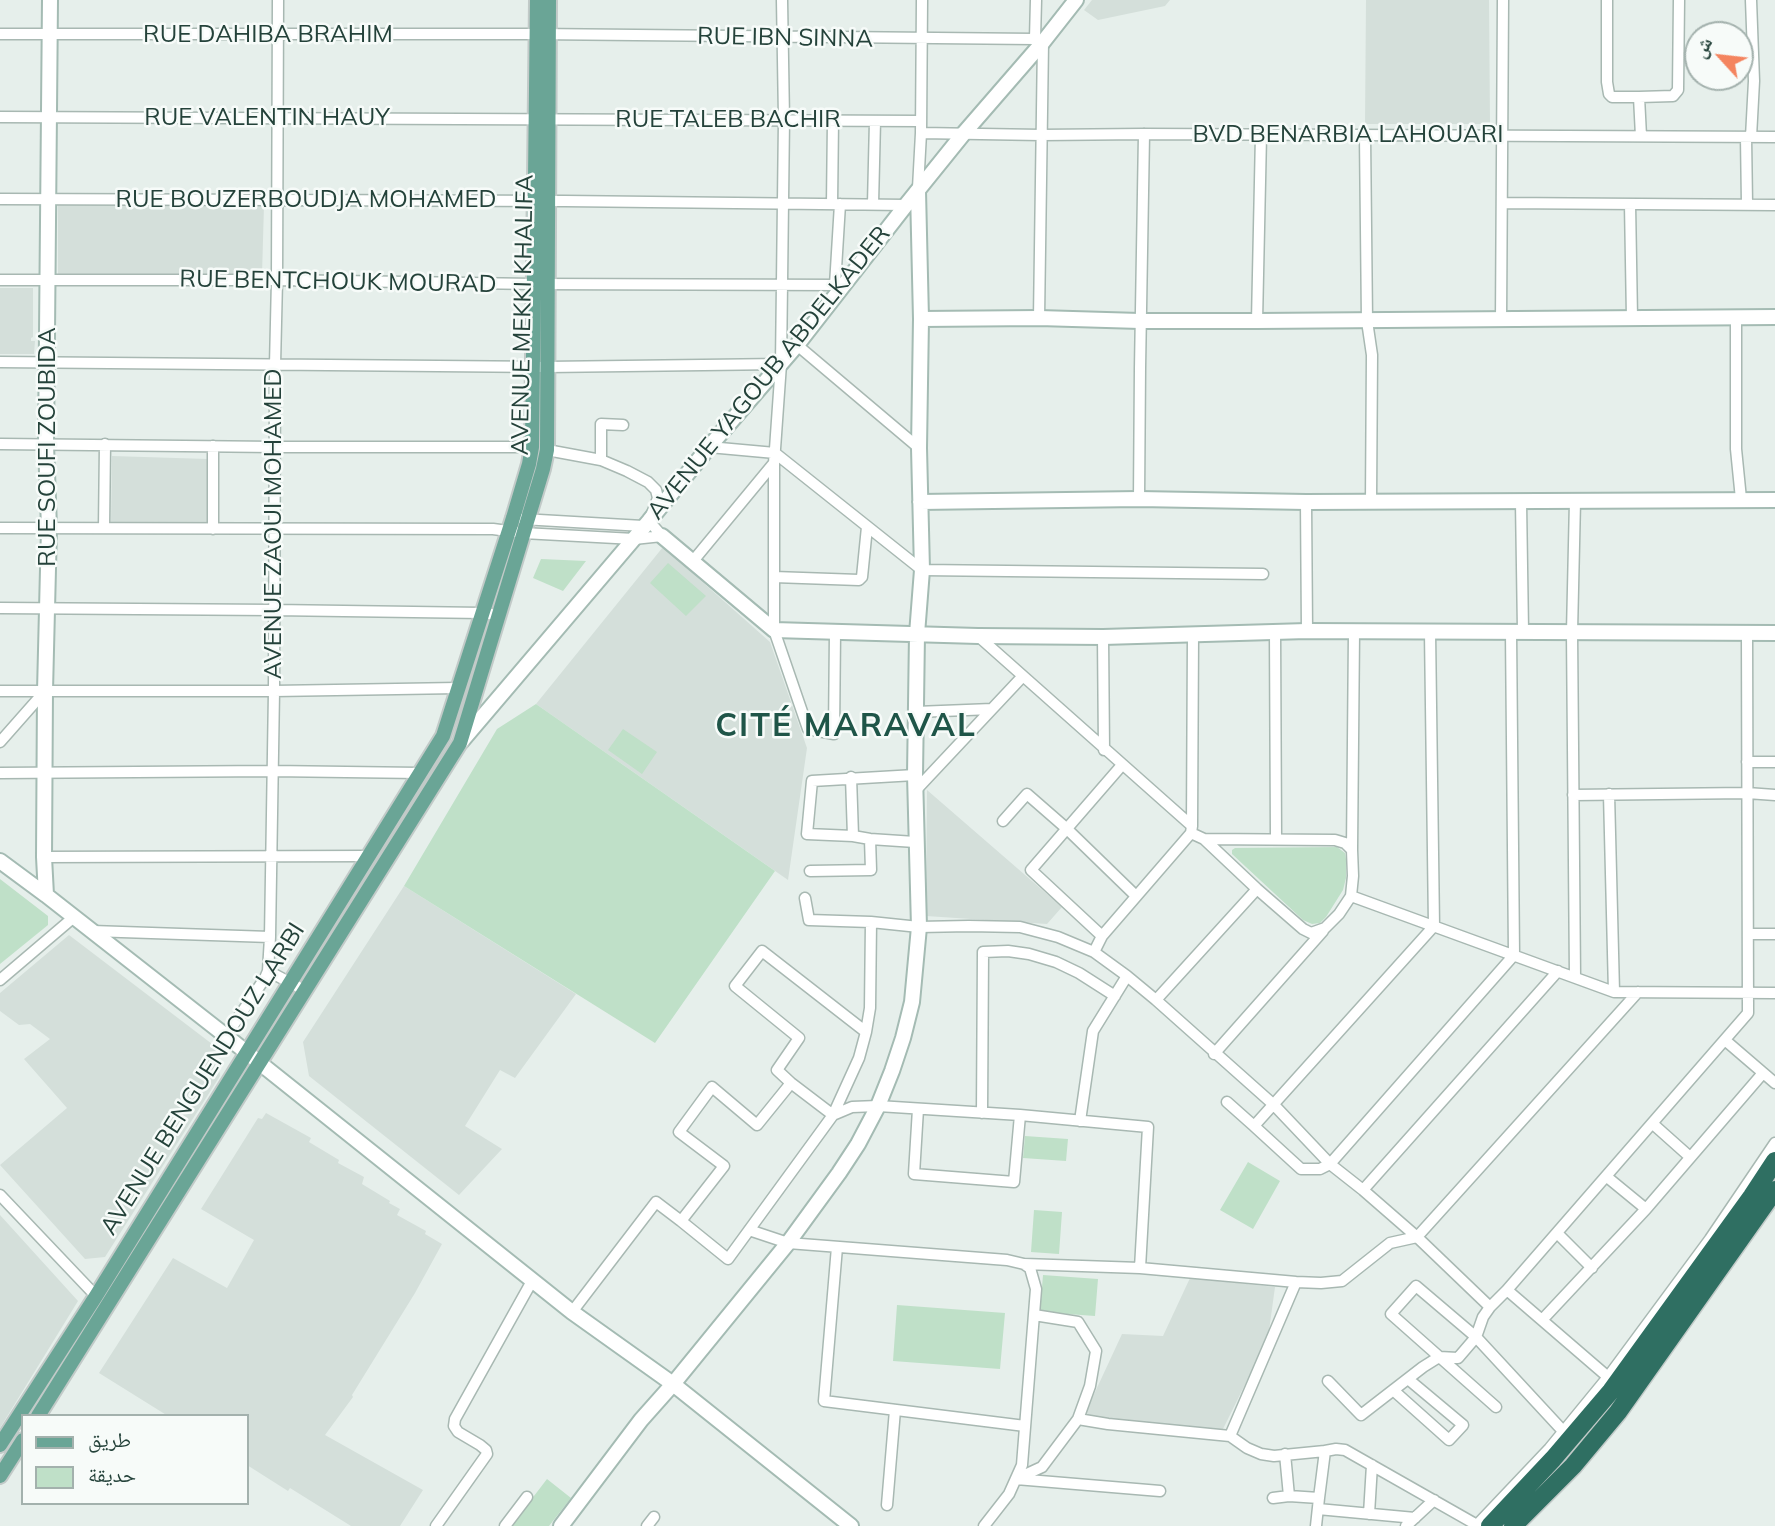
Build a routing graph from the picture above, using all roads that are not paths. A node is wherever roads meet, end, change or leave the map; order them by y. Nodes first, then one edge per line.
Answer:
1 (50, 0) edge
2 (278, 0) edge
3 (537, 0) edge
4 (549, 0) edge
5 (782, 0) edge
6 (922, 0) edge
7 (1036, 0) edge
8 (1076, 0) edge
9 (1503, 0) edge
10 (1607, 0) edge
11 (1679, 0) edge
12 (1751, 0) edge
13 (0, 34) edge
14 (50, 35) junction
15 (278, 35) junction
16 (542, 35) junction
17 (782, 38) junction
18 (923, 39) junction
19 (1039, 41) junction
20 (1639, 97) junction
21 (0, 117) edge
22 (49, 117) junction
23 (278, 117) junction
24 (541, 119) junction
25 (784, 119) junction
26 (833, 120) junction
27 (875, 121) junction
28 (921, 121) junction
29 (921, 132) junction
30 (964, 133) junction
31 (1144, 134) junction
32 (1041, 135) junction
33 (1261, 135) junction
34 (1365, 136) junction
35 (1502, 136) junction
36 (1641, 136) junction
37 (1749, 137) junction
38 (1775, 137) edge
39 (918, 191) junction
40 (0, 199) edge
41 (49, 199) junction
42 (277, 200) junction
43 (541, 201) junction
44 (783, 202) junction
45 (1502, 203) junction
46 (836, 204) junction
47 (873, 204) junction
48 (1630, 204) junction
49 (1747, 204) junction
50 (906, 205) junction
51 (1775, 205) edge
52 (0, 280) edge
53 (49, 280) junction
54 (277, 281) junction
55 (541, 284) junction
56 (781, 285) junction
57 (839, 285) junction
58 (1737, 317) junction
59 (1775, 317) edge
60 (1039, 318) junction
61 (1632, 318) junction
62 (921, 319) junction
63 (1140, 321) junction
64 (1257, 321) junction
65 (1367, 321) junction
66 (1501, 321) junction
67 (797, 345) junction
68 (0, 362) edge
69 (48, 362) junction
70 (781, 364) junction
71 (275, 365) junction
72 (540, 367) junction
73 (623, 425) dead end
74 (0, 444) edge
75 (46, 444) junction
76 (105, 444) junction
77 (213, 446) junction
78 (275, 447) junction
79 (709, 447) junction
80 (540, 448) junction
81 (919, 448) junction
82 (774, 458) junction
83 (601, 460) junction
84 (1139, 499) junction
85 (1741, 499) junction
86 (1775, 500) edge
87 (1371, 501) junction
88 (1575, 501) junction
89 (920, 502) junction
90 (1306, 502) junction
91 (1521, 502) junction
92 (646, 523) junction
93 (513, 526) junction
94 (867, 527) junction
95 (0, 528) edge
96 (49, 528) junction
97 (104, 528) junction
98 (213, 529) junction
99 (274, 529) junction
100 (662, 536) junction
101 (634, 538) junction
102 (694, 561) junction
103 (922, 570) junction
104 (1263, 574) dead end
105 (774, 577) junction
106 (0, 608) edge
107 (48, 608) junction
108 (274, 610) junction
109 (483, 613) junction
110 (498, 615) junction
111 (774, 630) junction
112 (1275, 631) junction
113 (1307, 631) junction
114 (1517, 631) junction
115 (835, 632) junction
116 (1354, 632) junction
117 (1430, 632) junction
118 (1573, 632) junction
119 (1747, 633) junction
120 (1775, 633) edge
121 (917, 634) junction
122 (1193, 635) junction
123 (978, 636) junction
124 (1103, 637) junction
125 (1023, 676) junction
126 (458, 688) junction
127 (0, 691) edge
128 (45, 691) junction
129 (274, 691) junction
130 (992, 709) junction
131 (916, 712) junction
132 (443, 736) joint
133 (0, 742) edge
134 (460, 743) junction
135 (1104, 750) junction
136 (1747, 762) junction
137 (1775, 762) edge
138 (1122, 765) junction
139 (272, 771) junction
140 (45, 772) junction
141 (0, 773) edge
142 (420, 773) junction
143 (915, 775) junction
144 (852, 777) junction
145 (915, 792) junction
146 (1747, 793) junction
147 (1609, 794) junction
148 (1775, 794) edge
149 (1573, 795) junction
150 (1003, 821) dead end
151 (1066, 828) junction
152 (1191, 830) junction
153 (853, 836) junction
154 (870, 839) junction
155 (1205, 839) junction
156 (1276, 839) junction
157 (915, 842) junction
158 (1352, 850) junction
159 (368, 856) junction
160 (44, 857) junction
161 (272, 857) junction
162 (0, 861) edge
163 (810, 871) dead end
164 (1257, 889) junction
165 (46, 895) junction
166 (1136, 896) junction
167 (1351, 896) junction
168 (806, 898) dead end
169 (74, 917) junction
170 (871, 922) junction
171 (1434, 926) junction
172 (919, 928) junction
173 (1325, 929) junction
174 (92, 931) junction
175 (1748, 934) junction
176 (1775, 934) edge
177 (1102, 936) junction
178 (270, 937) junction
179 (1094, 952) junction
180 (1514, 955) junction
181 (268, 971) junction
182 (1558, 971) junction
183 (1127, 976) junction
184 (1575, 977) junction
185 (0, 980) edge
186 (290, 982) junction
187 (304, 990) junction
188 (1614, 992) junction
189 (1638, 992) junction
190 (1748, 993) junction
191 (1775, 993) edge
192 (1115, 996) junction
193 (1156, 1000) junction
194 (866, 1032) junction
195 (226, 1036) junction
196 (1726, 1041) junction
197 (247, 1052) junction
198 (1214, 1054) junction
199 (259, 1062) junction
200 (1763, 1073) junction
201 (791, 1083) junction
202 (1775, 1083) edge
203 (1227, 1102) dead end
204 (1274, 1105) junction
205 (878, 1106) junction
206 (918, 1109) junction
207 (982, 1113) junction
208 (833, 1115) junction
209 (1020, 1115) junction
210 (1080, 1121) junction
211 (1653, 1124) junction
212 (1254, 1126) junction
213 (1775, 1143) edge
214 (1690, 1157) junction
215 (1775, 1161) edge
216 (1330, 1164) junction
217 (1606, 1177) junction
218 (1363, 1190) junction
219 (1775, 1190) edge
220 (0, 1195) edge
221 (1646, 1209) junction
222 (681, 1221) junction
223 (749, 1230) junction
224 (1557, 1233) junction
225 (1416, 1237) junction
226 (788, 1243) junction
227 (837, 1247) junction
228 (1024, 1264) junction
229 (1140, 1268) junction
230 (1592, 1268) junction
231 (532, 1281) junction
232 (1296, 1282) junction
233 (1507, 1290) junction
234 (96, 1296) junction
235 (1490, 1307) junction
236 (572, 1312) junction
237 (1034, 1315) junction
238 (1542, 1320) junction
239 (1476, 1337) junction
240 (1439, 1357) junction
241 (1608, 1377) junction
242 (1408, 1379) junction
243 (1328, 1381) dead end
244 (673, 1384) junction
245 (1394, 1390) junction
246 (1496, 1407) dead end
247 (895, 1410) junction
248 (39, 1414) edge
249 (1078, 1419) junction
250 (1025, 1426) junction
251 (1563, 1431) junction
252 (1230, 1436) junction
253 (21, 1443) edge
254 (0, 1445) edge
255 (1325, 1451) junction
256 (1285, 1454) junction
257 (1373, 1465) junction
258 (0, 1476) edge
259 (1016, 1479) junction
260 (1160, 1491) dead end
261 (1289, 1496) junction
262 (527, 1497) dead end
263 (1273, 1498) dead end
264 (1434, 1500) junction
265 (887, 1504) dead end
266 (1319, 1504) junction
267 (1369, 1514) junction
268 (654, 1517) dead end
269 (1415, 1518) junction
270 (436, 1526) edge
271 (505, 1526) edge
272 (561, 1526) edge
273 (647, 1526) edge
274 (851, 1526) edge
275 (984, 1526) edge
276 (1316, 1526) edge
277 (1406, 1526) edge
278 (1481, 1526) edge
279 (1513, 1526) edge

1 - 14 street, RUE SOUFI ZOUBIDA
2 - 15 street, AVENUE ZAOUI MOHAMED
3 - 16 main road, AVENUE MEKKI KHALIFA
4 - 16 main road, AVENUE MEKKI KHALIFA
5 - 17 street
6 - 18 street
7 - 19 street
8 - 19 street, AVENUE YAGOUB ABDELKADER
9 - 35 street
10 - 20 street
11 - 20 street
12 - 37 street
13 - 14 street, RUE DAHIBA BRAHIM
14 - 15 street, RUE DAHIBA BRAHIM
14 - 22 street, RUE SOUFI ZOUBIDA
15 - 16 street, RUE DAHIBA BRAHIM
15 - 23 street, AVENUE ZAOUI MOHAMED
16 - 17 street, RUE IBN SINNA
16 - 24 main road, AVENUE MEKKI KHALIFA
17 - 18 street, RUE IBN SINNA
17 - 25 street
18 - 19 street, RUE IBN SINNA
18 - 28 street
19 - 30 street, AVENUE YAGOUB ABDELKADER
19 - 32 street
20 - 36 street
21 - 22 street, RUE VALENTIN HAUY
22 - 23 street, RUE VALENTIN HAUY
22 - 41 street, RUE SOUFI ZOUBIDA
23 - 24 street, RUE VALENTIN HAUY
23 - 42 street, AVENUE ZAOUI MOHAMED
24 - 25 street, RUE TALEB BACHIR
24 - 43 main road, AVENUE MEKKI KHALIFA
25 - 26 street, RUE TALEB BACHIR
25 - 44 street
26 - 27 street, RUE TALEB BACHIR
26 - 46 street
27 - 28 street, RUE TALEB BACHIR
27 - 47 street
28 - 29 street
29 - 30 street, BVD BENARBIA LAHOUARI
29 - 39 street
30 - 32 street, BVD BENARBIA LAHOUARI
30 - 39 street, AVENUE YAGOUB ABDELKADER
31 - 32 street, BVD BENARBIA LAHOUARI
31 - 33 street, BVD BENARBIA LAHOUARI
31 - 63 street
32 - 60 street
33 - 34 street, BVD BENARBIA LAHOUARI
33 - 64 street
34 - 35 street, BVD BENARBIA LAHOUARI
34 - 65 street
35 - 36 street, BVD BENARBIA LAHOUARI
35 - 45 street
36 - 37 street, BVD BENARBIA LAHOUARI
37 - 38 street, BVD BENARBIA LAHOUARI
37 - 49 street
39 - 50 street, AVENUE YAGOUB ABDELKADER
39 - 62 street
40 - 41 street, RUE BOUZERBOUDJA MOHAMED
41 - 42 street, RUE BOUZERBOUDJA MOHAMED
41 - 53 street, RUE SOUFI ZOUBIDA
42 - 43 street, RUE BOUZERBOUDJA MOHAMED
42 - 54 street, AVENUE ZAOUI MOHAMED
43 - 44 street, RUE BOUZERBOUDJA MOHAMED
43 - 55 main road, AVENUE MEKKI KHALIFA
44 - 46 street, RUE BOUZERBOUDJA MOHAMED
44 - 56 street
45 - 48 street
45 - 66 street
46 - 47 street, RUE BOUZERBOUDJA MOHAMED
46 - 57 street
47 - 50 street, RUE BOUZERBOUDJA MOHAMED
48 - 49 street
48 - 61 street
49 - 51 street
50 - 57 street, AVENUE YAGOUB ABDELKADER
52 - 53 street, RUE BENTCHOUK MOURAD
53 - 54 street, RUE BENTCHOUK MOURAD
53 - 69 street, RUE SOUFI ZOUBIDA
54 - 55 street, RUE BENTCHOUK MOURAD
54 - 71 street, AVENUE ZAOUI MOHAMED
55 - 56 street, RUE BENTCHOUK MOURAD
55 - 72 main road, AVENUE MEKKI KHALIFA
56 - 57 street, RUE BENTCHOUK MOURAD
56 - 70 street
57 - 67 street, AVENUE YAGOUB ABDELKADER
58 - 59 street
58 - 61 street
58 - 85 street
60 - 62 street
60 - 63 street
61 - 66 street
62 - 81 street
63 - 64 street
63 - 84 street
64 - 65 street
65 - 66 street
65 - 87 street
67 - 70 street, AVENUE YAGOUB ABDELKADER
67 - 81 street
68 - 69 street
69 - 71 street
69 - 75 street, RUE SOUFI ZOUBIDA
70 - 72 street
70 - 79 street, AVENUE YAGOUB ABDELKADER
70 - 82 street
71 - 72 street
71 - 78 street, AVENUE ZAOUI MOHAMED
72 - 80 main road, AVENUE MEKKI KHALIFA
73 - 83 street
74 - 75 street
75 - 76 street
75 - 96 street, RUE SOUFI ZOUBIDA
76 - 77 street
76 - 97 street
77 - 78 street
77 - 98 street
78 - 80 street
78 - 99 street, AVENUE ZAOUI MOHAMED
79 - 82 street
79 - 92 street, AVENUE YAGOUB ABDELKADER
80 - 83 street
80 - 93 main road, AVENUE MEKKI KHALIFA
81 - 89 street
82 - 94 street
82 - 102 street
82 - 105 street
83 - 92 street
84 - 89 street
84 - 90 street
85 - 86 street
85 - 88 street
87 - 90 street
87 - 91 street
88 - 91 street
88 - 118 street
89 - 103 street
90 - 113 street
91 - 114 street
92 - 93 street
92 - 100 street
92 - 101 street, AVENUE YAGOUB ABDELKADER
93 - 99 street
93 - 101 street
93 - 109 main road, AVENUE MEKKI KHALIFA
93 - 110 main road, AVENUE MEKKI KHALIFA
94 - 103 street
94 - 105 street
95 - 96 street
96 - 97 street
96 - 107 street, RUE SOUFI ZOUBIDA
97 - 98 street
98 - 99 street
99 - 108 street, AVENUE ZAOUI MOHAMED
100 - 101 street
100 - 102 street
101 - 134 street, AVENUE YAGOUB ABDELKADER
102 - 111 street
103 - 104 street
103 - 121 street
105 - 111 street
106 - 107 street
107 - 108 street
107 - 128 street, RUE SOUFI ZOUBIDA
108 - 109 street
108 - 129 street, AVENUE ZAOUI MOHAMED
109 - 110 street
109 - 126 main road, AVENUE MEKKI KHALIFA
110 - 134 main road, AVENUE MEKKI KHALIFA
111 - 115 street
111 - 115 street
112 - 113 street
112 - 122 street
112 - 156 street
113 - 116 street
114 - 117 street
114 - 118 street
114 - 180 street
115 - 121 street
116 - 117 street
116 - 158 street
117 - 171 street
118 - 119 street
118 - 149 street
119 - 120 street
119 - 136 street
121 - 123 street
121 - 131 street
122 - 124 street
122 - 152 street
123 - 124 street
123 - 125 street
124 - 135 street
125 - 130 street
125 - 135 street
126 - 129 street
126 - 132 main road, AVENUE MEKKI KHALIFA
127 - 128 street
128 - 129 street
128 - 133 street
128 - 140 street, RUE SOUFI ZOUBIDA
129 - 139 street, AVENUE ZAOUI MOHAMED
130 - 131 street
130 - 145 street
131 - 143 street
132 - 142 main road, AVENUE BENGUENDOUZ LARBI
134 - 187 main road, AVENUE MEKKI KHALIFA
135 - 138 street
136 - 137 street
136 - 146 street
138 - 151 street
138 - 152 street
139 - 140 street
139 - 142 street
139 - 161 street, AVENUE ZAOUI MOHAMED
140 - 141 street
140 - 160 street, RUE SOUFI ZOUBIDA
142 - 159 main road, AVENUE BENGUENDOUZ LARBI
143 - 144 street
143 - 145 street
144 - 153 street
144 - 153 street
145 - 157 street
146 - 147 street
146 - 148 street
146 - 175 street
147 - 149 street
147 - 188 street
149 - 184 street
150 - 151 street
151 - 166 street
151 - 177 street
152 - 155 street
152 - 166 street
153 - 154 street
154 - 157 street
154 - 163 street
155 - 156 street
155 - 164 street
156 - 158 street
157 - 172 street
158 - 167 street
159 - 161 street
159 - 186 main road, AVENUE BENGUENDOUZ LARBI
160 - 161 street
160 - 165 street, RUE SOUFI ZOUBIDA
161 - 178 street, AVENUE ZAOUI MOHAMED
162 - 165 street
164 - 173 street
164 - 193 street
165 - 169 street
166 - 177 street
167 - 171 street
167 - 173 street
168 - 170 street
169 - 174 street
169 - 185 street
170 - 172 street
170 - 194 street
171 - 180 street
171 - 204 street
172 - 179 street
172 - 205 street
173 - 198 street
174 - 178 street
174 - 195 street
175 - 176 street
175 - 190 street
177 - 179 street
178 - 181 street, AVENUE ZAOUI MOHAMED
179 - 183 street
180 - 182 street
180 - 216 street
181 - 186 street
181 - 195 street, AVENUE ZAOUI MOHAMED
182 - 184 street
182 - 218 street
183 - 192 street
183 - 193 street
184 - 188 street
186 - 187 street
186 - 197 main road, AVENUE BENGUENDOUZ LARBI
187 - 199 main road, AVENUE MEKKI KHALIFA
188 - 189 street
189 - 190 street
189 - 225 street
190 - 191 street
190 - 196 street
192 - 207 street
192 - 210 street
193 - 198 street
194 - 201 street
194 - 208 street
195 - 197 street
196 - 200 street
196 - 211 street
197 - 199 street
197 - 234 main road, AVENUE BENGUENDOUZ LARBI
198 - 204 street
199 - 231 street
199 - 248 main road, AVENUE MEKKI KHALIFA
200 - 202 street
200 - 214 street
201 - 208 street
201 - 222 street
203 - 212 street
204 - 212 street
204 - 216 street
205 - 206 street
205 - 208 street
205 - 226 street
206 - 207 street
206 - 209 street
207 - 209 street
208 - 223 street
209 - 210 street
210 - 229 street
211 - 214 street
211 - 217 street
212 - 216 street
213 - 241 street
214 - 221 street
215 - 278 highway
216 - 218 street
217 - 221 street
217 - 224 street
218 - 225 street
219 - 279 highway
220 - 234 street
221 - 230 street
222 - 223 street
222 - 236 street
223 - 226 street
224 - 230 street
224 - 233 street
225 - 232 street
225 - 235 street
226 - 227 street
226 - 244 street
227 - 228 street
227 - 247 street
228 - 229 street
228 - 237 street
229 - 232 street
230 - 238 street
231 - 236 street
231 - 270 street
232 - 252 street
233 - 235 street
233 - 238 street
234 - 254 main road, AVENUE BENGUENDOUZ LARBI
235 - 239 street
236 - 244 street
237 - 249 street
237 - 250 street
238 - 241 street
239 - 240 street
239 - 240 street
239 - 251 street
240 - 242 street
240 - 246 street
241 - 251 street
242 - 245 street
242 - 245 street
243 - 245 street
244 - 272 street
244 - 274 street
247 - 250 street
247 - 265 street
249 - 252 street
249 - 259 street
250 - 259 street
251 - 278 street
252 - 256 street
253 - 258 main road
255 - 256 street
255 - 257 street
255 - 266 street
256 - 261 street
257 - 264 street
257 - 267 street
259 - 260 street
259 - 275 street
261 - 263 street
261 - 266 street
262 - 271 street
264 - 269 street
264 - 278 street
266 - 267 street
266 - 276 street
267 - 269 street
268 - 273 street
269 - 277 street

